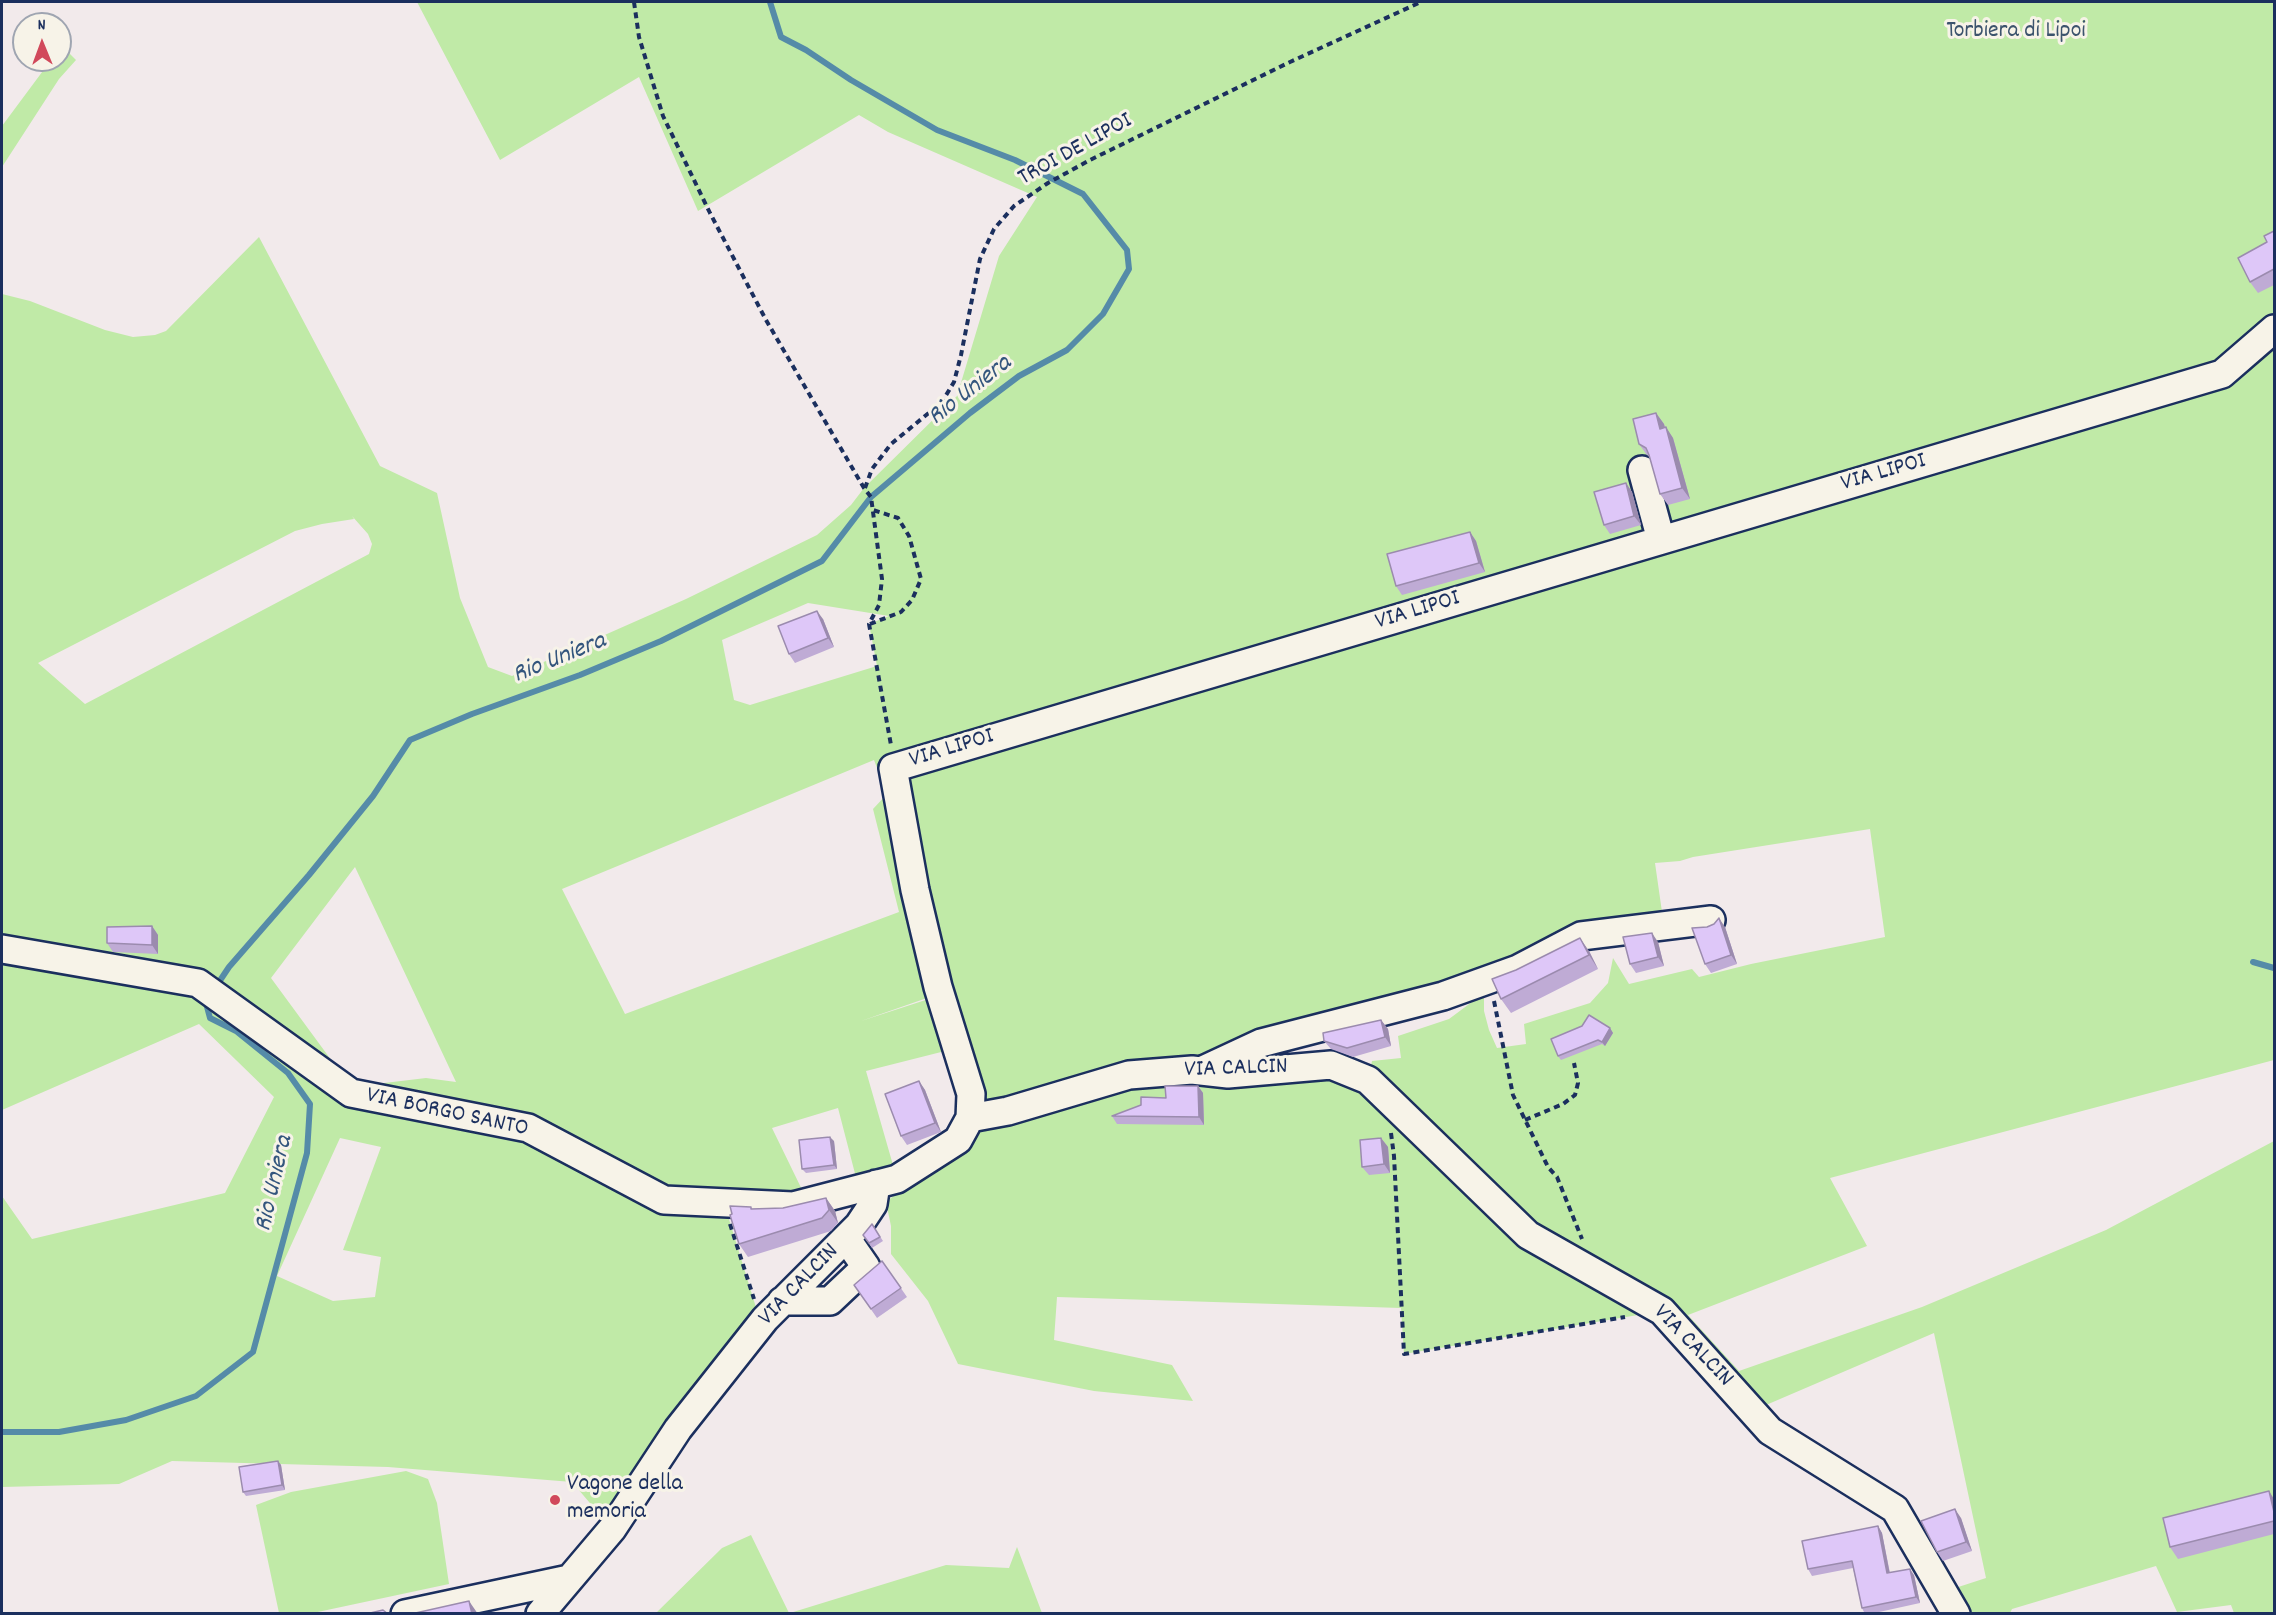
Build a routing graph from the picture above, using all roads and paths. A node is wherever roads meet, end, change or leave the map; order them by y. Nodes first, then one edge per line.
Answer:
1 (634, 2) edge
2 (1421, 2) edge
3 (2274, 329) edge
4 (1642, 470) dead end
5 (864, 488) junction
6 (873, 510) junction
7 (1661, 540) junction
8 (869, 624) junction
9 (893, 768) junction
10 (1711, 920) dead end
11 (2, 949) edge
12 (1488, 980) junction
13 (1574, 1063) dead end
14 (1202, 1071) junction
15 (970, 1118) junction
16 (1525, 1120) junction
17 (1389, 1125) dead end
18 (876, 1184) junction
19 (724, 1203) junction
20 (1596, 1273) junction
21 (1627, 1317) dead end
22 (760, 1326) junction
23 (569, 1579) junction
24 (405, 1614) edge
25 (540, 1614) edge
26 (1956, 1614) edge

1 - 5 path
2 - 5 path, TROI DE LIPOI
3 - 7 street, VIA LIPOI
4 - 7 street
5 - 6 path
6 - 8 path
6 - 8 path
7 - 9 street, VIA LIPOI
8 - 9 path
9 - 15 street, VIA LIPOI
10 - 12 street
11 - 19 street, VIA BORGO SANTO
12 - 14 street
12 - 16 path
13 - 16 path
14 - 15 street, VIA CALCIN
14 - 20 street, VIA CALCIN
15 - 18 street
16 - 20 path
17 - 21 path
18 - 19 street, VIA BORGO SANTO
18 - 22 street, VIA CALCIN
19 - 22 path
20 - 26 street, VIA CALCIN
22 - 23 street, VIA CALCIN
23 - 24 street
23 - 25 street, VIA CALCIN

